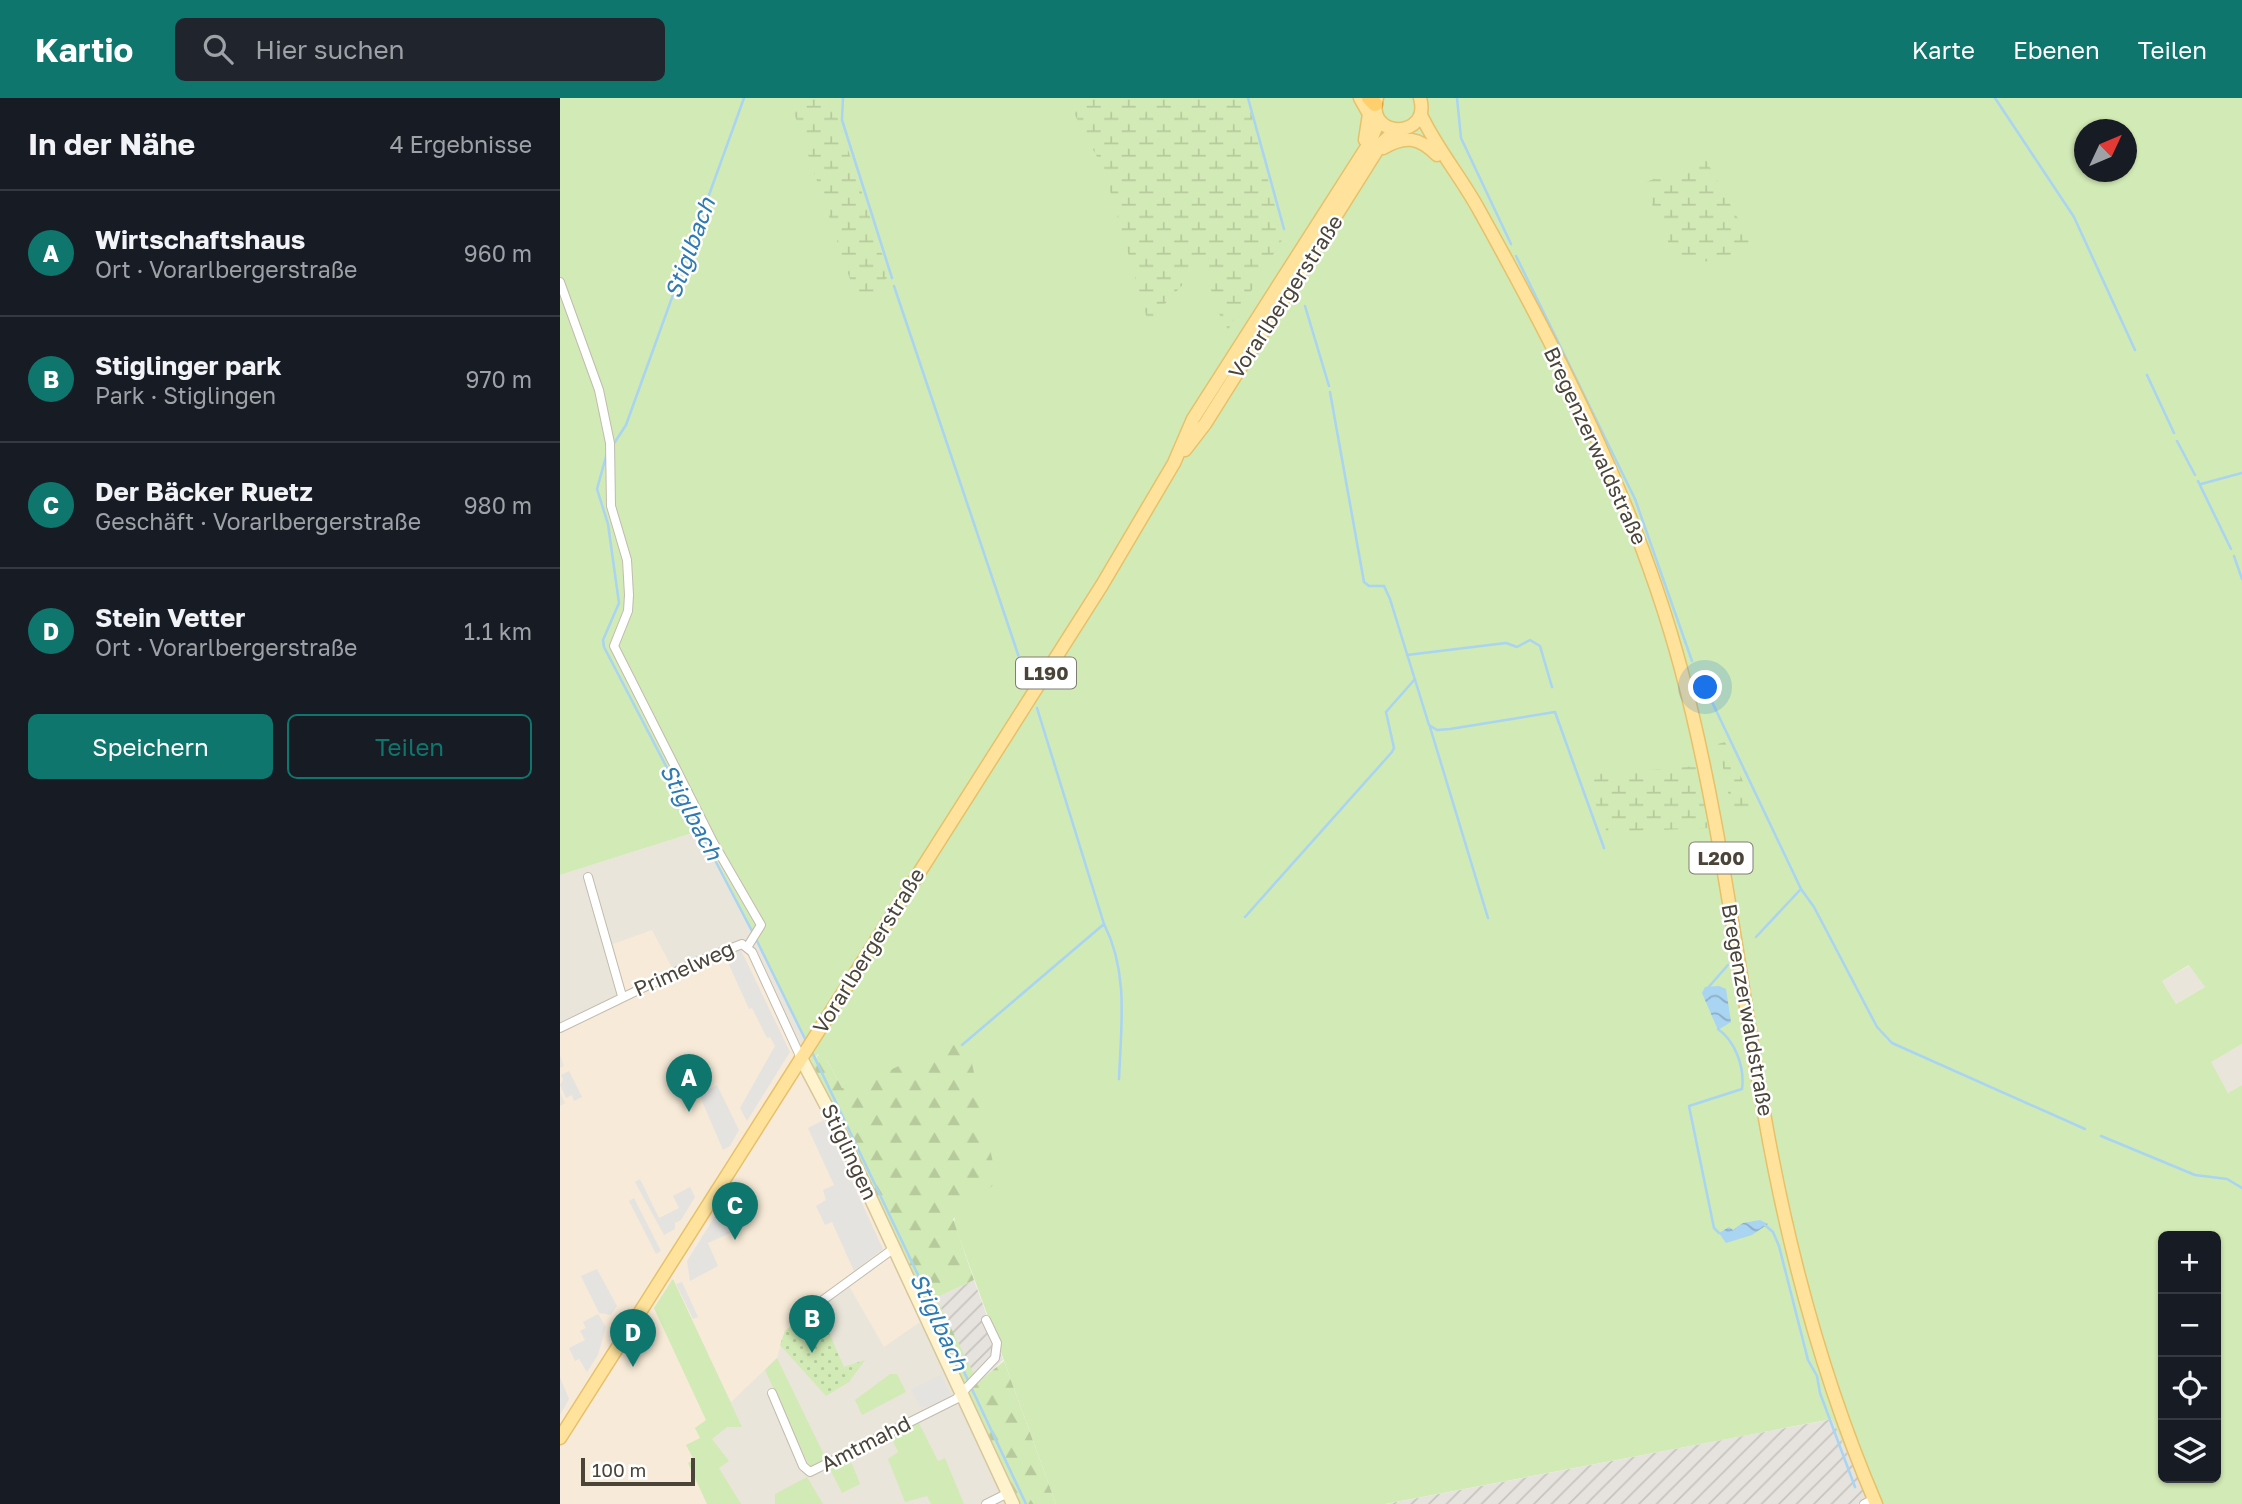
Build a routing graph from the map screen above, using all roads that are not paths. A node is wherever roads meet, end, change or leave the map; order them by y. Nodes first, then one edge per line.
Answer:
1 (1360, 98) edge
2 (1420, 98) edge
3 (1428, 98) edge
4 (1373, 100) edge
5 (1421, 115) junction
6 (1379, 121) junction
7 (1401, 130) junction
8 (1435, 142) junction
9 (1365, 146) junction
10 (1380, 149) junction
11 (1451, 165) junction
12 (560, 282) edge
13 (1174, 463) junction
14 (588, 877) dead end
15 (749, 943) junction
16 (622, 996) junction
17 (560, 1028) edge
18 (802, 1056) junction
19 (893, 1249) junction
20 (986, 1320) dead end
21 (796, 1327) dead end
22 (963, 1389) junction
23 (772, 1393) dead end
24 (560, 1437) edge
25 (1011, 1498) edge
26 (1872, 1502) edge
27 (986, 1504) edge

1 - 9 main road
2 - 5 main road
3 - 11 main road
4 - 6 main road
5 - 7 main road, Vorarlbergerstraße / L190
5 - 8 main road, Bregenzerwaldstraße / L200
6 - 7 main road
6 - 9 main road, Vorarlbergerstraße / L190
7 - 8 main road
7 - 10 main road, Vorarlbergerstraße / L190
8 - 11 main road, Bregenzerwaldstraße / L200
9 - 13 main road, Vorarlbergerstraße / L190
10 - 11 main road
10 - 13 main road, Vorarlbergerstraße / L190
11 - 26 main road, Bregenzerwaldstraße / L200
12 - 15 street
13 - 18 main road, Vorarlbergerstraße / L190
14 - 16 street, Primelweg
15 - 16 street, Primelweg
15 - 18 street, Primelweg
16 - 17 street, Primelweg
18 - 19 main road, Stiglingen
18 - 24 main road, Vorarlbergerstraße / L190
19 - 21 street
19 - 22 main road, Stiglingen
20 - 22 street
22 - 23 street, Amtmahd
22 - 25 main road, Stiglingen
25 - 27 street

